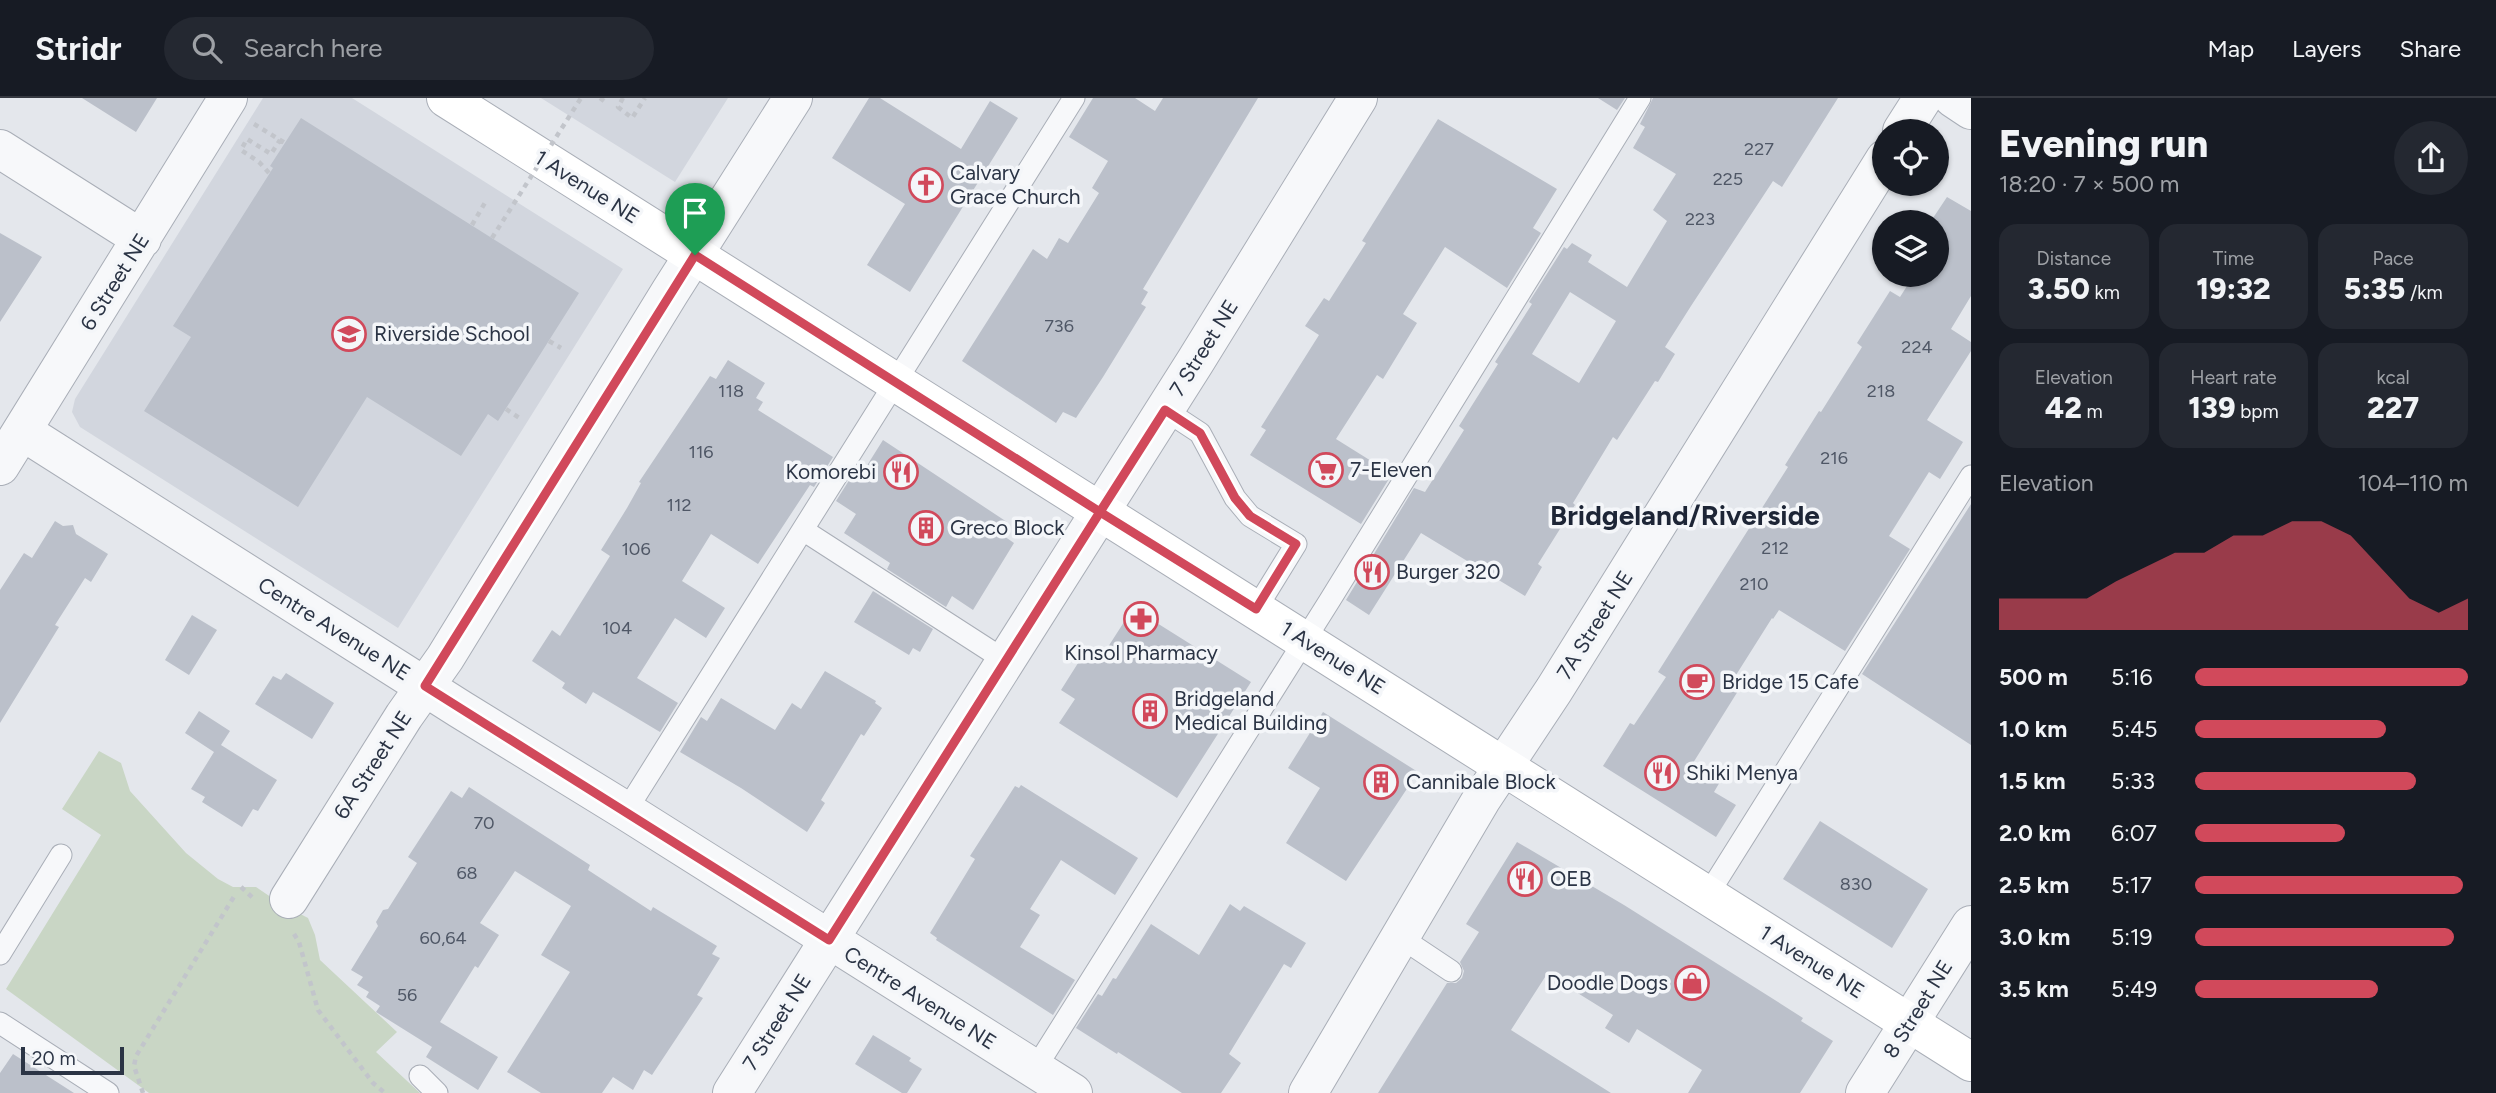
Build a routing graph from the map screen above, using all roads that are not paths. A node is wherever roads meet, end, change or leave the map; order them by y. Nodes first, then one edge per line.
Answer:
1 (446, 98) edge
2 (793, 98) edge
3 (1074, 98) edge
4 (1358, 98) edge
5 (1640, 98) edge
6 (1923, 98) edge
7 (1953, 98) edge
8 (237, 108) edge
9 (1971, 110) edge
10 (1910, 119) edge
11 (0, 149) edge
12 (1872, 180) edge
13 (142, 239) junction
14 (695, 255) junction
15 (896, 381) junction
16 (1165, 410) junction
17 (22, 431) junction
18 (0, 466) edge
19 (1971, 476) edge
20 (1100, 512) junction
21 (803, 530) junction
22 (1256, 609) junction
23 (1305, 640) junction
24 (1006, 661) junction
25 (425, 686) junction
26 (1504, 766) junction
27 (626, 811) junction
28 (61, 855) dead end
29 (1707, 896) junction
30 (291, 915) road end
31 (1971, 925) edge
32 (1400, 937) junction
33 (829, 940) junction
34 (0, 954) edge
35 (1451, 971) dead end
36 (0, 1023) edge
37 (1909, 1023) junction
38 (1971, 1062) edge
39 (1035, 1069) junction
40 (420, 1076) dead end
41 (108, 1093) edge
42 (438, 1093) edge
43 (732, 1093) edge
44 (1073, 1093) edge
45 (1308, 1093) edge
46 (1865, 1093) edge

1 - 14 street, 1 Avenue NE
2 - 14 street, 6A Street NE
3 - 15 lane
4 - 16 street, 7 Street NE
5 - 23 lane
6 - 10 street
7 - 9 street
8 - 13 street, 6 Street NE
11 - 13 street
12 - 26 street, 7A Street NE
13 - 17 street, 6 Street NE
14 - 15 street, 1 Avenue NE
14 - 25 street, 6A Street NE
15 - 20 street, 1 Avenue NE
15 - 21 lane
16 - 20 street, 7 Street NE
16 - 22 lane
17 - 18 street, 6 Street NE
17 - 25 street, Centre Avenue NE
19 - 29 lane
20 - 22 street, 1 Avenue NE
20 - 24 street, 7 Street NE
21 - 24 lane
21 - 27 lane
22 - 23 street, 1 Avenue NE
23 - 26 street, 1 Avenue NE
23 - 39 lane
24 - 33 street, 7 Street NE
25 - 27 street, Centre Avenue NE
25 - 30 street, 6A Street NE
26 - 29 street, 1 Avenue NE
26 - 32 street, 7A Street NE
27 - 33 street, Centre Avenue NE
28 - 34 lane
29 - 37 street, 1 Avenue NE
31 - 37 street, 8 Street NE
32 - 35 lane
32 - 45 street, 7A Street NE
33 - 39 street, Centre Avenue NE
33 - 43 street, 7 Street NE
36 - 41 lane
37 - 38 street, 1 Avenue NE
37 - 46 street, 8 Street NE
39 - 44 street, Centre Avenue NE
40 - 42 lane

